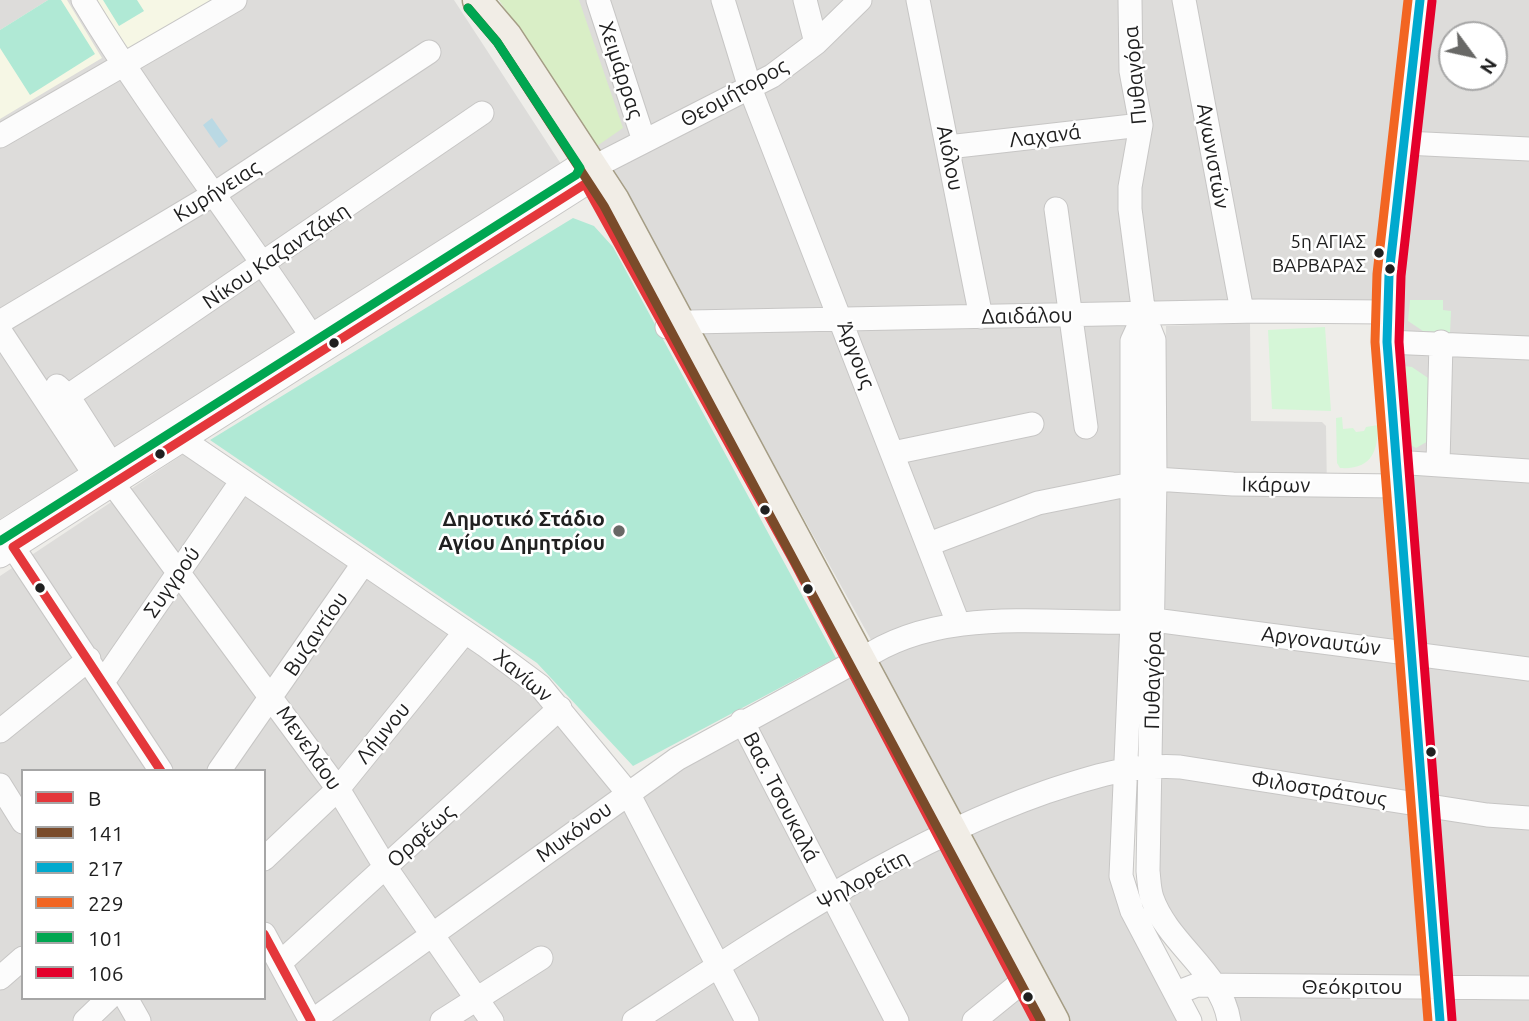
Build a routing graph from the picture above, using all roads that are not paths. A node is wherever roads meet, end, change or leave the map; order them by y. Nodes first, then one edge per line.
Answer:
1 (83, 0) edge
2 (236, 0) edge
3 (598, 0) edge
4 (723, 0) edge
5 (805, 0) edge
6 (860, 0) edge
7 (918, 0) edge
8 (1130, 0) edge
9 (1184, 0) edge
10 (1420, 0) edge
11 (481, 7) edge
12 (816, 43) junction
13 (429, 52) dead end
14 (122, 65) junction
15 (750, 88) junction
16 (482, 114) dead end
17 (1141, 125) junction
18 (0, 136) edge
19 (644, 141) junction
20 (1405, 143) junction
21 (948, 147) junction
22 (1529, 149) edge
23 (585, 173) junction
24 (214, 194) junction
25 (1056, 209) dead end
26 (264, 264) junction
27 (1242, 312) junction
28 (1387, 312) junction
29 (1072, 315) junction
30 (1144, 315) junction
31 (981, 317) junction
32 (842, 318) junction
33 (675, 327) junction
34 (2, 331) edge
35 (312, 337) junction
36 (1387, 342) junction
37 (1441, 342) junction
38 (1529, 348) edge
39 (68, 396) junction
40 (1032, 424) dead end
41 (1086, 427) dead end
42 (183, 440) junction
43 (893, 453) junction
44 (1395, 462) junction
45 (1438, 464) junction
46 (1529, 471) edge
47 (107, 475) junction
48 (1156, 479) junction
49 (241, 482) junction
50 (1132, 484) junction
51 (1397, 486) junction
52 (929, 544) junction
53 (4, 546) edge
54 (363, 564) junction
55 (179, 573) junction
56 (1143, 621) junction
57 (958, 624) junction
58 (465, 632) junction
59 (1409, 653) junction
60 (89, 659) junction
61 (855, 662) junction
62 (1529, 669) edge
63 (103, 682) junction
64 (272, 696) junction
65 (560, 708) junction
66 (743, 722) junction
67 (0, 731) edge
68 (1151, 765) junction
69 (1126, 768) junction
70 (160, 769) edge
71 (220, 769) edge
72 (0, 785) edge
73 (338, 789) junction
74 (628, 793) junction
75 (1422, 805) junction
76 (1529, 818) edge
77 (21, 819) edge
78 (946, 834) junction
79 (266, 857) edge
80 (386, 868) junction
81 (831, 897) junction
82 (434, 935) junction
83 (266, 937) edge
84 (541, 958) dead end
85 (21, 960) edge
86 (281, 962) junction
87 (719, 966) junction
88 (0, 978) edge
89 (1017, 986) junction
90 (1216, 987) junction
91 (1437, 987) junction
92 (1529, 988) edge
93 (1176, 993) junction
94 (478, 999) junction
95 (107, 1000) edge
96 (127, 1000) edge
97 (977, 1019) edge
98 (85, 1021) edge
99 (139, 1021) edge
100 (311, 1021) edge
101 (442, 1021) edge
102 (492, 1021) edge
103 (634, 1021) edge
104 (747, 1021) edge
105 (897, 1021) edge
106 (1035, 1021) edge
107 (1055, 1021) edge
108 (1190, 1021) edge
109 (1229, 1021) edge
110 (1440, 1021) edge

1 - 14 street
2 - 14 street
3 - 19 street, Χειμάρρας
4 - 15 street, Άργους
5 - 12 street
6 - 12 street, Θεομήτορος
7 - 21 street, Αιόλου
8 - 17 street, Πυθαγόρα
9 - 27 street, Αγωνιστών
10 - 20 street
11 - 23 main road
12 - 15 street, Θεομήτορος
13 - 24 street, Κυρήνειας
14 - 18 street
14 - 24 street
15 - 19 street, Θεομήτορος
15 - 32 street, Άργους
16 - 26 street, Νίκου Καζαντζάκη
17 - 21 street, Λαχανά
17 - 30 street, Πυθαγόρα
19 - 23 street, Θεομήτορος
20 - 22 street
20 - 28 street
21 - 31 street, Αιόλου
23 - 33 main road
23 - 35 street, Θεομήτορος
23 - 42 street, Θεομήτορος
24 - 26 street
24 - 34 street, Κυρήνειας
25 - 29 street
26 - 35 street
26 - 39 street, Νίκου Καζαντζάκη
27 - 28 street, Δαιδάλου
27 - 30 street, Δαιδάλου
28 - 36 street
29 - 30 street, Δαιδάλου
29 - 31 street, Δαιδάλου
29 - 41 street
30 - 48 street, Πυθαγόρα
30 - 50 street, Πυθαγόρα
31 - 32 street, Δαιδάλου
32 - 33 street, Δαιδάλου
32 - 43 street, Άργους
33 - 61 main road
34 - 39 street
34 - 47 street
35 - 47 street, Θεομήτορος
36 - 37 street
36 - 44 street
37 - 38 street
37 - 45 street
39 - 47 street
40 - 43 street
42 - 47 street, Θεομήτορος
42 - 49 street, Χανίων
43 - 52 street, Άργους
44 - 45 street
44 - 51 street
45 - 46 street
47 - 53 street, Θεομήτορος
47 - 55 street, Μενελάου
48 - 51 street, Ικάρων
48 - 56 street, Πυθαγόρα
49 - 54 street, Χανίων
49 - 55 street, Συγγρού
50 - 52 street
50 - 56 street, Πυθαγόρα
51 - 59 street
52 - 57 street, Άργους
53 - 60 street
54 - 58 street, Χανίων
54 - 64 street, Βυζαντίου
55 - 63 street, Συγγρού
55 - 64 street, Μενελάου
56 - 57 street, Μυκόνου
56 - 59 street, Αργοναυτών
56 - 68 street, Πυθαγόρα
56 - 69 street, Πυθαγόρα
57 - 61 street, Μυκόνου
58 - 65 street, Χανίων
58 - 73 street, Λήμνου
59 - 62 street, Αργοναυτών
59 - 75 street
60 - 63 street
60 - 67 street
61 - 66 street, Μυκόνου
61 - 78 main road
63 - 70 street
64 - 71 street, Βυζαντίου
64 - 73 street, Μενελάου
65 - 74 street, Χανίων
65 - 80 street, Ορφέως
66 - 74 street, Μυκόνου
66 - 81 street, Βασ. Τσουκαλά
68 - 69 street, Ψηλορείτη
68 - 75 street, Φιλοστράτους
68 - 90 street, Πυθαγόρα
69 - 78 street, Ψηλορείτη
69 - 93 street, Πυθαγόρα
72 - 77 street
73 - 79 street, Λήμνου
73 - 80 street, Μενελάου
74 - 82 street, Μυκόνου
74 - 87 street, Χανίων
75 - 76 street, Φιλοστράτους
75 - 91 street
78 - 81 street, Ψηλορείτη
78 - 89 main road
78 - 107 main road
80 - 82 street, Μενελάου
80 - 86 street, Ορφέως
81 - 87 street, Ψηλορείτη
81 - 105 street, Βασ. Τσουκαλά
82 - 94 street, Μενελάου
82 - 100 street, Μυκόνου
83 - 86 street
84 - 94 street
85 - 88 street
86 - 100 street
87 - 103 street, Ψηλορείτη
87 - 104 street, Χανίων
89 - 97 street
89 - 106 main road
90 - 91 street, Θεόκριτου
90 - 93 street, Θεόκριτου
90 - 109 street, Πυθαγόρα
91 - 92 street, Θεόκριτου
91 - 110 street
93 - 108 street, Πυθαγόρα
94 - 101 street
94 - 102 street, Μενελάου
95 - 98 street
96 - 99 street

